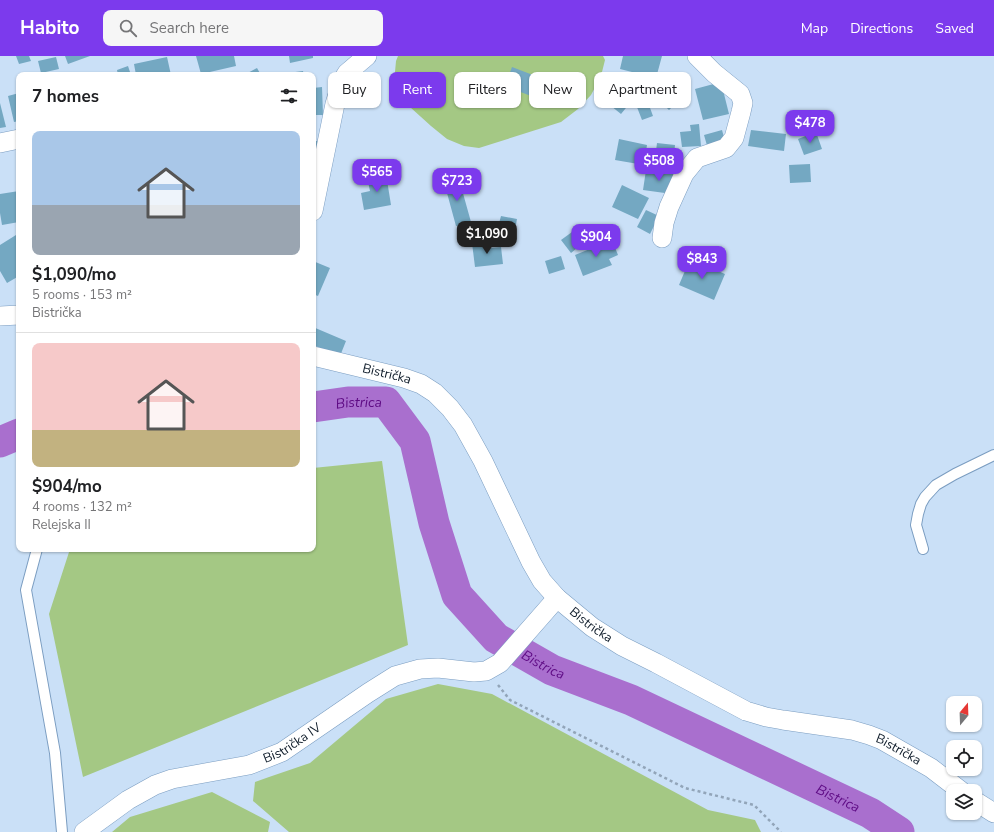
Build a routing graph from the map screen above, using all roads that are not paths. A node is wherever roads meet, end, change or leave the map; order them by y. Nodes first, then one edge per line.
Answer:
1 (367, 56) edge
2 (697, 56) edge
3 (16, 140) edge
4 (0, 143) edge
5 (316, 196) edge
6 (662, 238) dead end
7 (316, 357) edge
8 (994, 455) edge
9 (923, 549) dead end
10 (35, 552) edge
11 (557, 598) junction
12 (952, 784) edge
13 (982, 805) edge
14 (994, 813) edge
15 (62, 832) edge
16 (84, 832) edge

1 - 5 street
2 - 6 street
3 - 4 street
7 - 11 street, Bistrička
8 - 9 lane
10 - 15 lane
11 - 12 street, Bistrička
11 - 16 street, Bistrička IV
13 - 14 street

